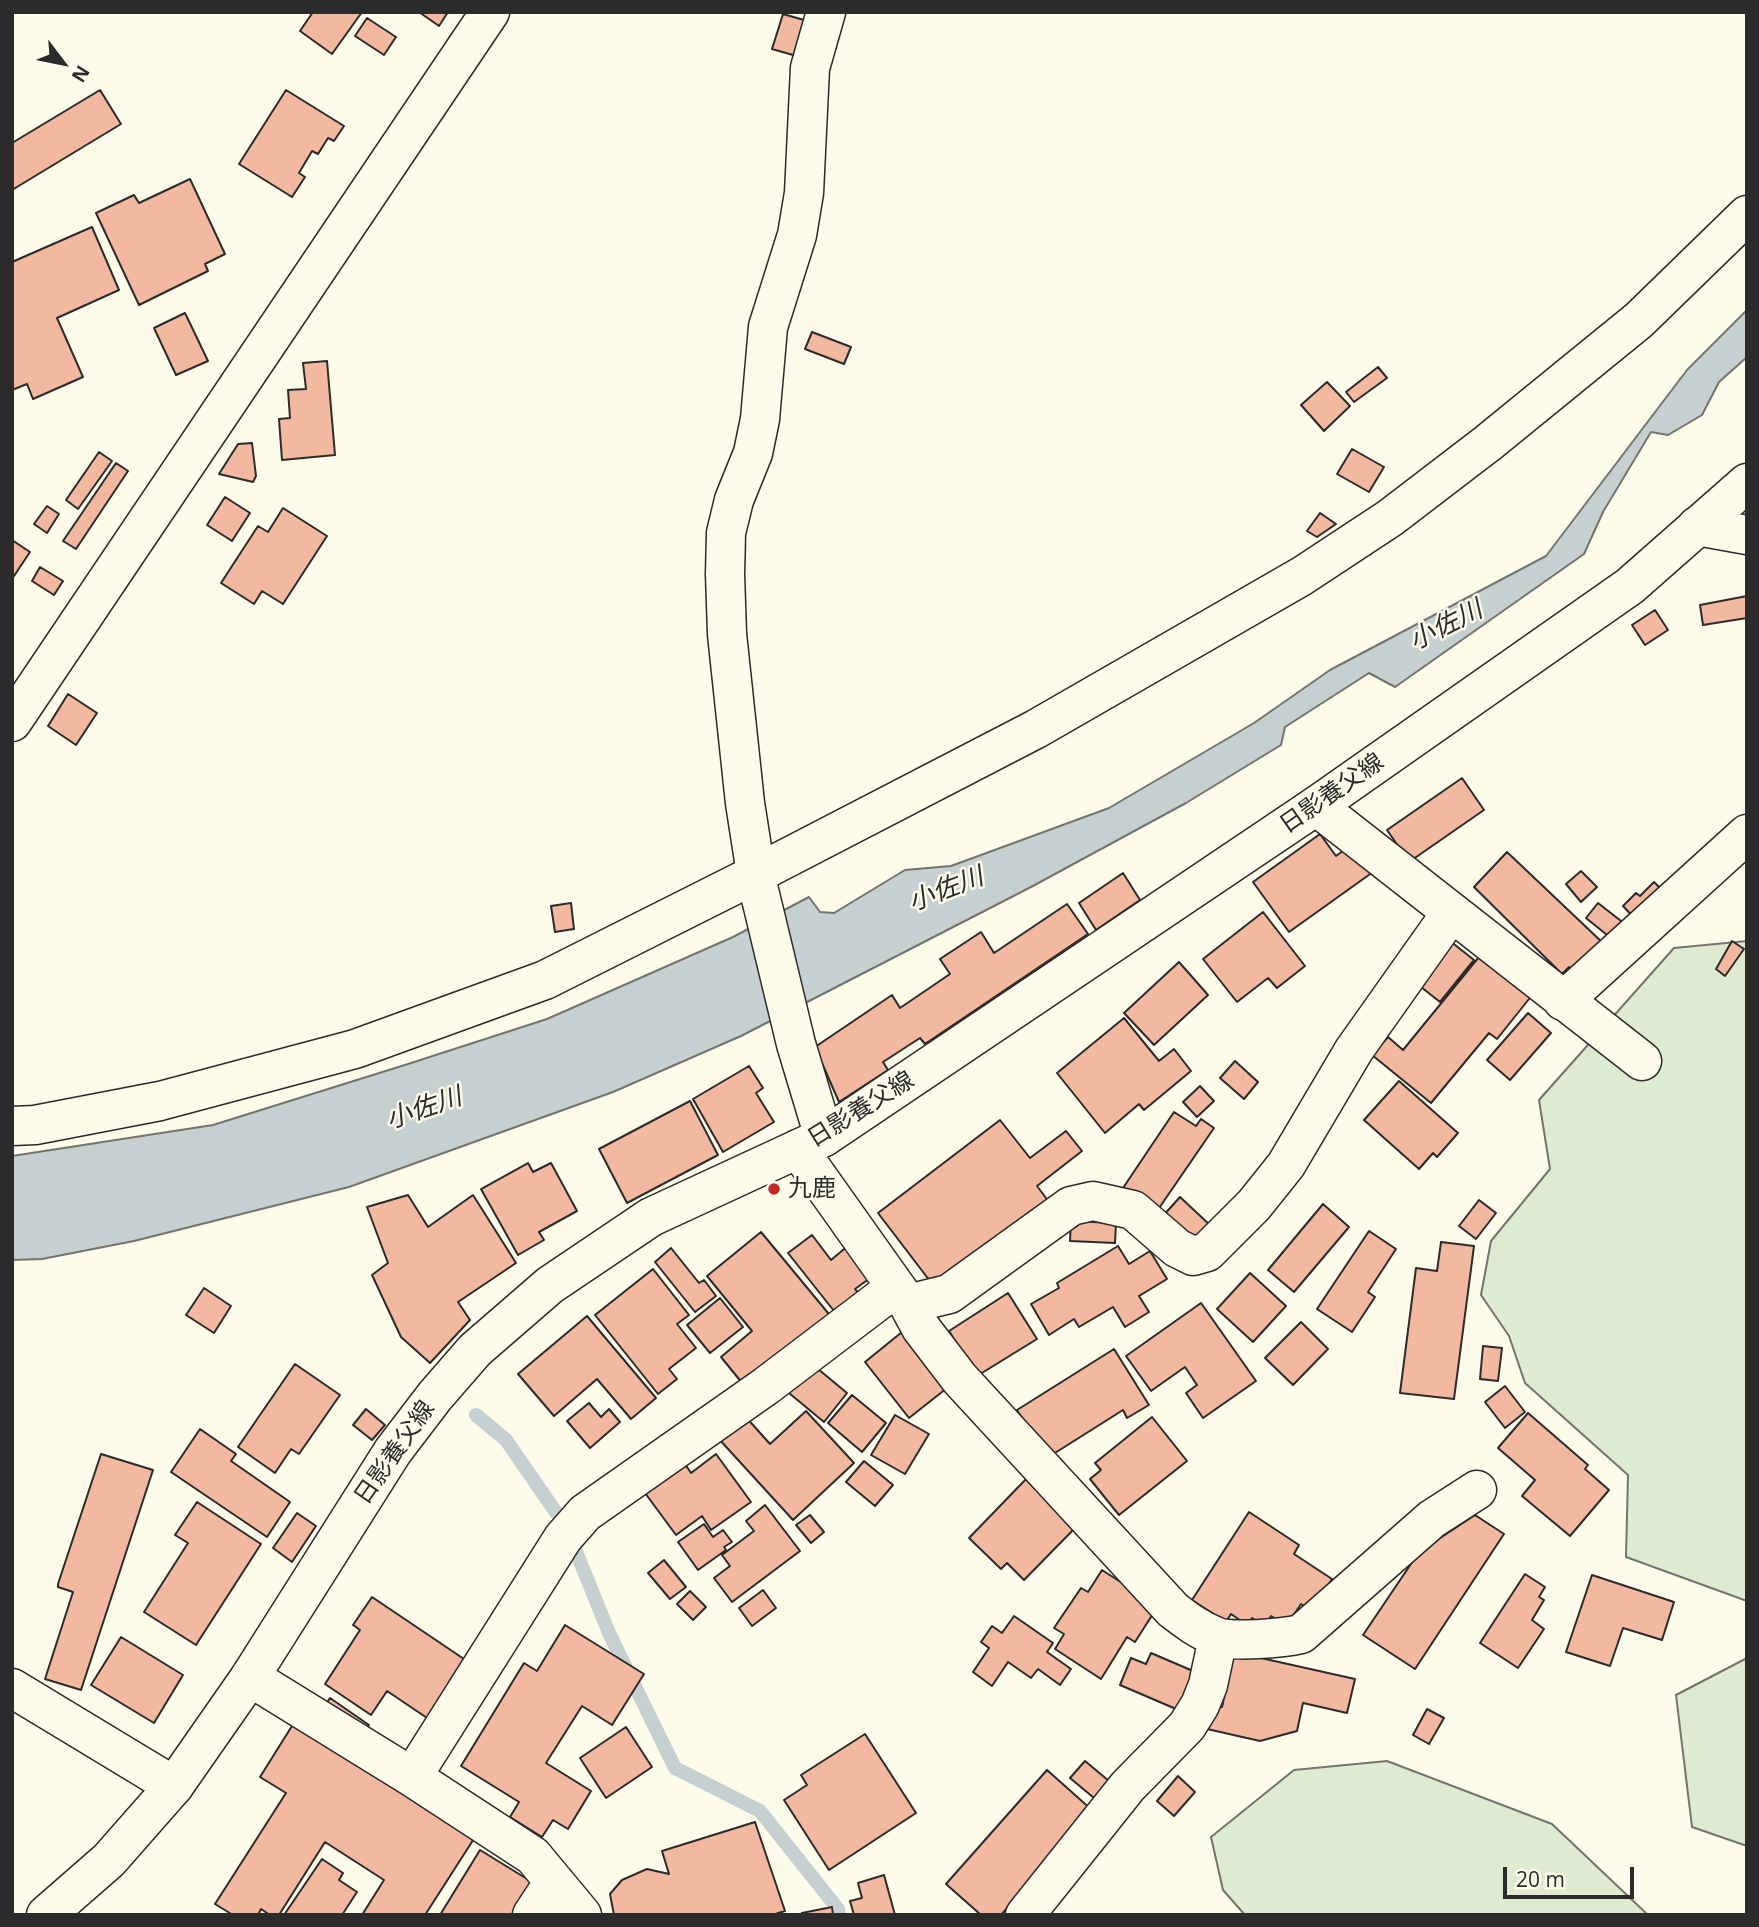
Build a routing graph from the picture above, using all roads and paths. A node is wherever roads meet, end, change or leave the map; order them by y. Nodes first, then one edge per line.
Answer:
1 (490, 12) edge
2 (826, 12) edge
3 (1747, 215) edge
4 (1747, 483) edge
5 (1697, 526) junction
6 (1747, 535) edge
7 (12, 722) edge
8 (1316, 806) junction
9 (1747, 835) edge
10 (757, 880) junction
11 (1451, 913) junction
12 (1563, 1001) junction
13 (1642, 1061) dead end
14 (12, 1126) edge
15 (811, 1143) junction
16 (901, 1296) junction
17 (1477, 1490) dead end
18 (1218, 1638) junction
19 (250, 1677) junction
20 (12, 1688) edge
21 (412, 1777) junction
22 (174, 1786) junction
23 (553, 1883) junction
24 (46, 1915) edge
25 (532, 1915) edge
26 (582, 1915) edge
27 (1025, 1915) edge

1 - 7 street
2 - 10 street
3 - 10 street
4 - 5 street, 日影養父線
5 - 6 street
5 - 8 street, 日影養父線
8 - 11 street
8 - 15 street, 日影養父線
9 - 12 street
10 - 14 street
10 - 15 street
11 - 12 street
11 - 16 street
12 - 13 street
15 - 16 street
15 - 19 street, 日影養父線
16 - 18 street
16 - 21 street
17 - 18 street
18 - 27 street
19 - 21 street
19 - 22 street, 日影養父線
20 - 22 street
21 - 23 street
22 - 24 street, 日影養父線
23 - 25 street
23 - 26 street

